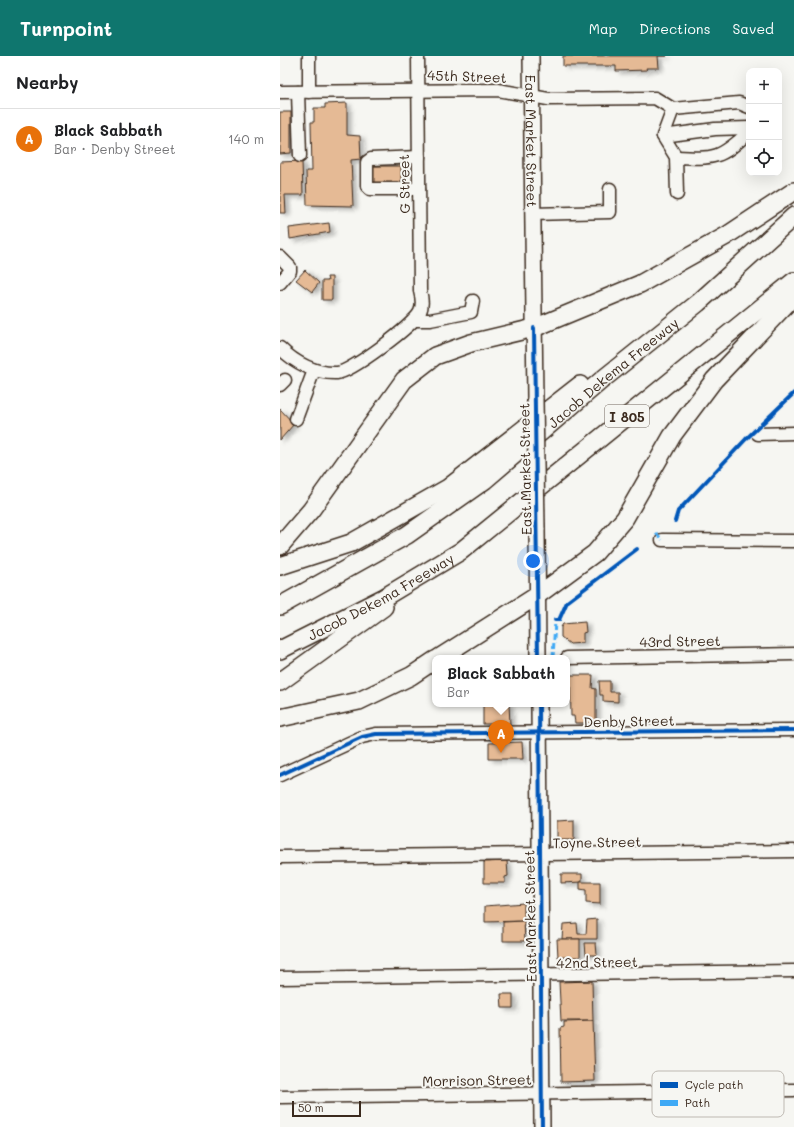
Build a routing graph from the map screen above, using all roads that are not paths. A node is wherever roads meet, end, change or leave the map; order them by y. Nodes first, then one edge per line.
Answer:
1 (309, 56) edge
2 (418, 56) edge
3 (531, 56) edge
4 (419, 90) junction
5 (280, 92) edge
6 (304, 92) junction
7 (531, 96) junction
8 (746, 106) edge
9 (673, 109) junction
10 (746, 128) edge
11 (746, 135) edge
12 (663, 136) junction
13 (300, 156) dead end
14 (676, 157) junction
15 (418, 158) junction
16 (610, 189) dead end
17 (419, 190) junction
18 (794, 191) edge
19 (677, 194) dead end
20 (532, 214) junction
21 (794, 216) edge
22 (280, 257) edge
23 (794, 281) edge
24 (280, 283) edge
25 (794, 296) edge
26 (473, 301) dead end
27 (698, 303) junction
28 (417, 316) junction
29 (534, 328) junction
30 (280, 348) edge
31 (314, 370) junction
32 (296, 419) dead end
33 (758, 434) dead end
34 (794, 434) edge
35 (662, 540) dead end
36 (794, 541) edge
37 (280, 546) edge
38 (461, 551) junction
39 (280, 566) edge
40 (538, 595) junction
41 (280, 606) edge
42 (280, 650) edge
43 (794, 654) edge
44 (444, 655) edge
45 (538, 655) edge
46 (570, 658) edge
47 (432, 662) edge
48 (280, 682) edge
49 (539, 707) edge
50 (280, 718) edge
51 (794, 730) edge
52 (539, 733) junction
53 (280, 775) edge
54 (794, 851) edge
55 (540, 854) junction
56 (280, 857) edge
57 (794, 971) edge
58 (542, 974) junction
59 (280, 978) edge
60 (784, 1090) edge
61 (794, 1090) edge
62 (652, 1092) edge
63 (542, 1094) junction
64 (280, 1097) edge
65 (542, 1127) edge

1 - 6 street
2 - 4 street, G Street
3 - 7 main road, East Market Street
4 - 6 street, 45th Street
4 - 7 street, 45th Street
4 - 15 street, G Street
5 - 6 street, 45th Street
6 - 13 street
7 - 9 street, 45th Street
7 - 20 main road, East Market Street
8 - 9 street
9 - 12 street
10 - 12 street
11 - 14 street
12 - 14 street
14 - 19 street
15 - 17 street, G Street
15 - 17 street
16 - 20 street
17 - 28 street, G Street
18 - 29 highway
20 - 29 main road, East Market Street
21 - 27 highway, Jacob Dekema Freeway / I 805
22 - 24 street
23 - 38 highway, Jacob Dekema Freeway / I 805
25 - 40 highway
26 - 28 street
27 - 39 highway
27 - 41 highway, Jacob Dekema Freeway / I 805
28 - 31 street
29 - 37 highway
29 - 40 main road, East Market Street, bridge
30 - 31 street
31 - 32 street
33 - 34 street
35 - 36 street
38 - 42 highway, Jacob Dekema Freeway / I 805
38 - 48 highway
40 - 44 highway
40 - 45 main road, East Market Street
43 - 46 street, 43rd Street
47 - 50 highway
49 - 52 main road, East Market Street
51 - 52 street, Denby Street
52 - 53 street, Denby Street
52 - 55 main road, East Market Street
54 - 55 street, Toyne Street
55 - 56 street, Toyne Street
55 - 58 main road, East Market Street
57 - 58 street, 42nd Street
58 - 59 street, 42nd Street
58 - 63 main road, East Market Street
60 - 61 street, Morrison Street
62 - 63 street, Morrison Street
63 - 64 street, Morrison Street
63 - 65 main road, East Market Street

